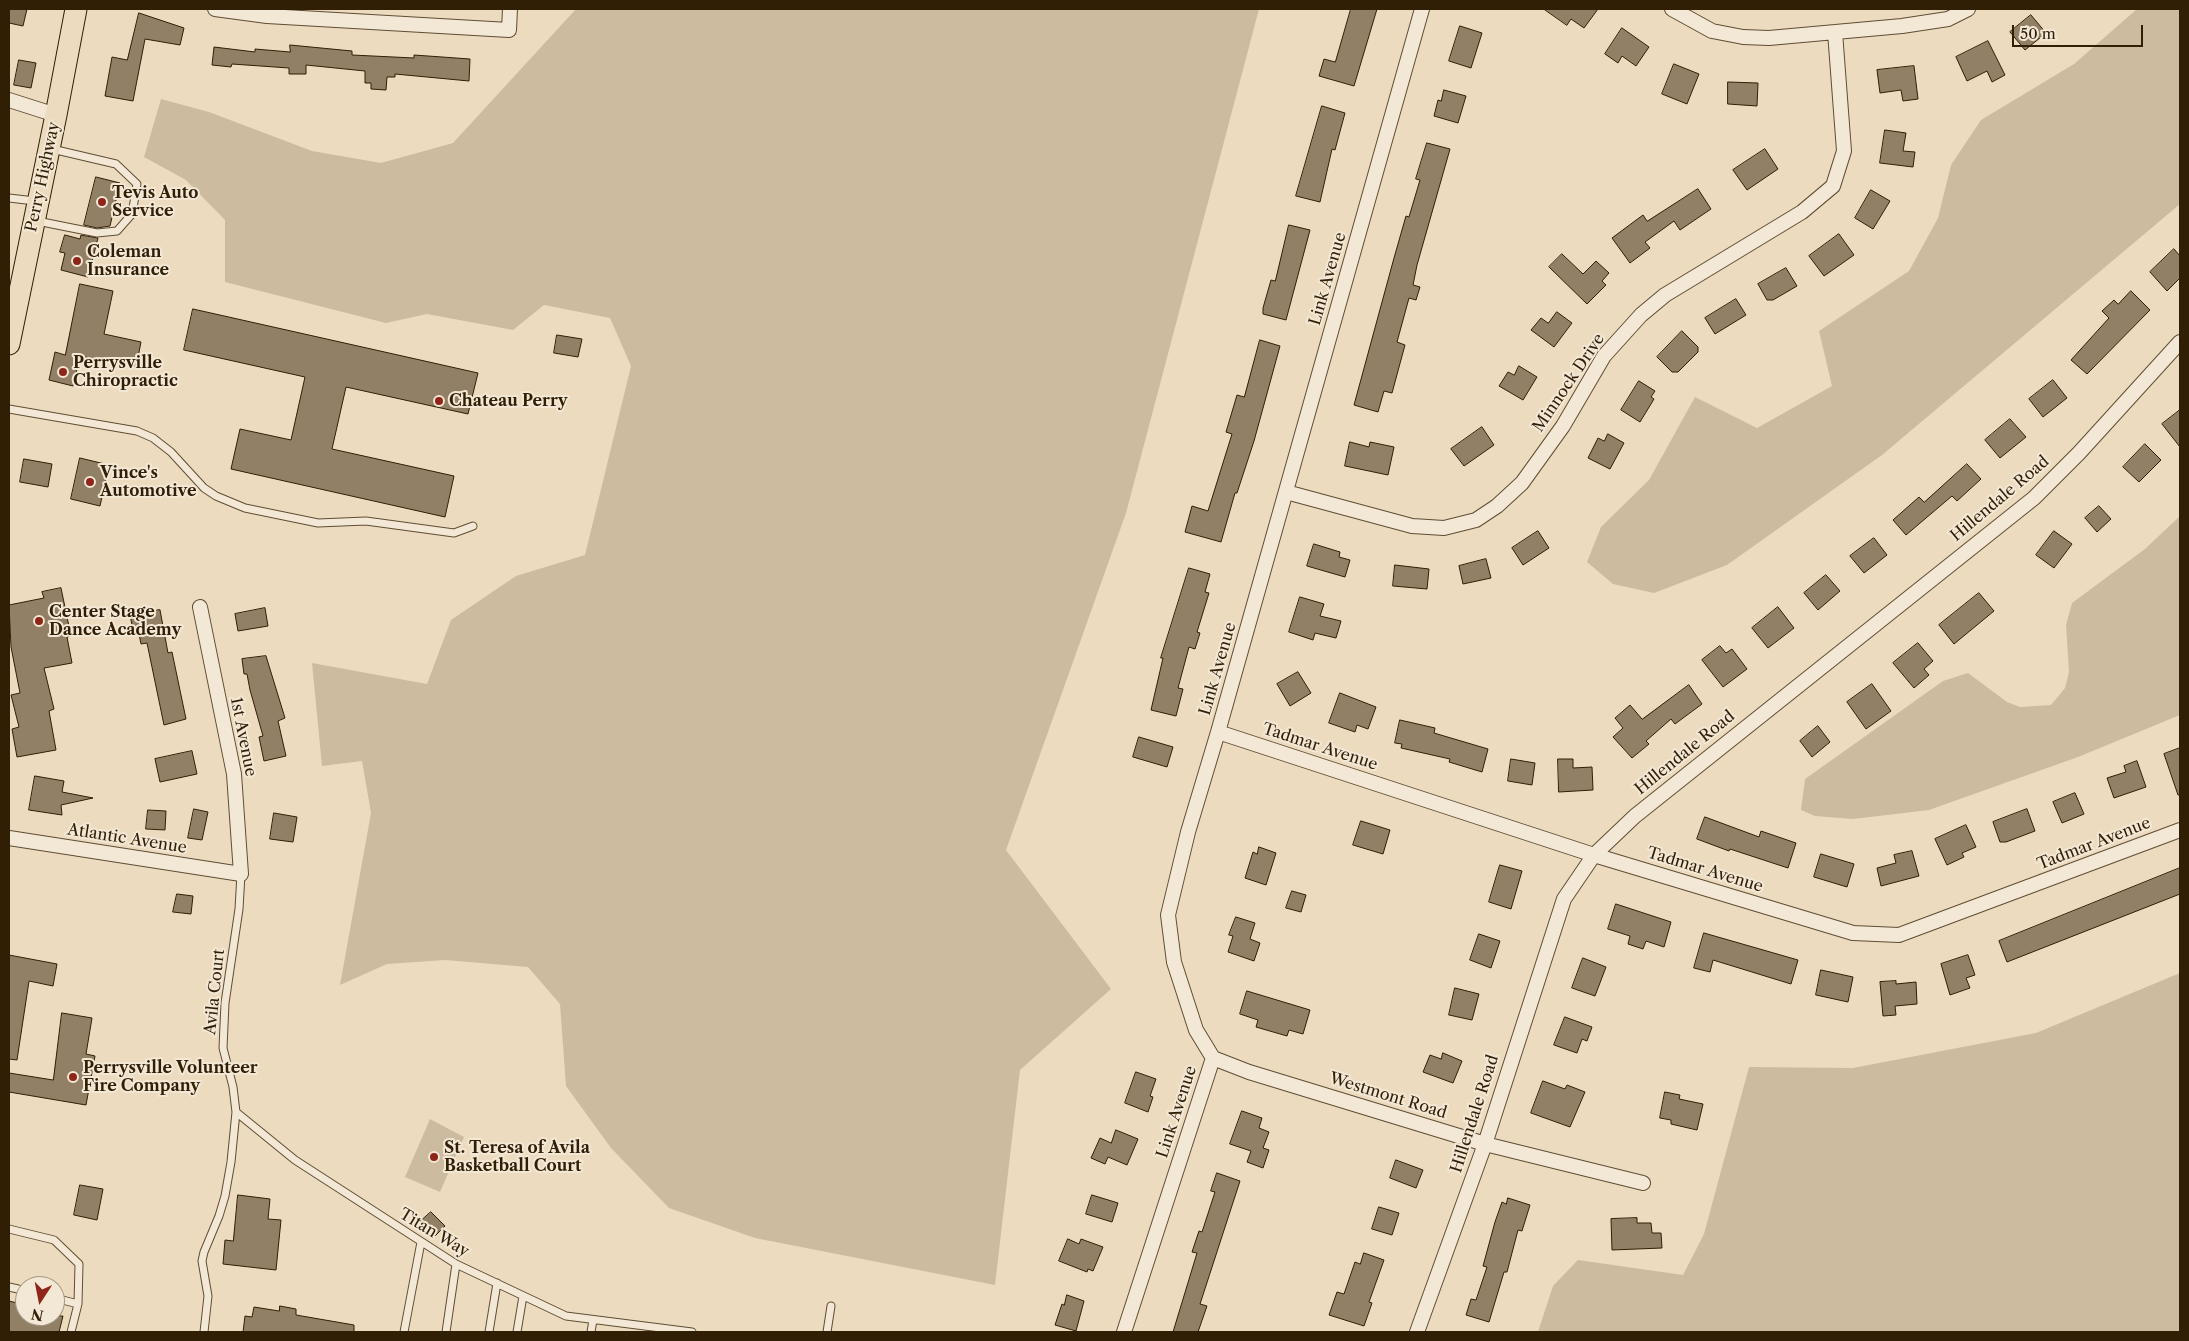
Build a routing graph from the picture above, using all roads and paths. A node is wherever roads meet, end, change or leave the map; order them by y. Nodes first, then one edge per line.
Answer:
1 (76, 9) edge
2 (215, 9) edge
3 (510, 9) edge
4 (1422, 9) edge
5 (1672, 9) edge
6 (1968, 9) edge
7 (1835, 32) junction
8 (9, 100) edge
9 (56, 115) junction
10 (49, 149) junction
11 (9, 198) edge
12 (36, 211) junction
13 (2180, 342) edge
14 (9, 344) edge
15 (9, 409) edge
16 (1286, 492) junction
17 (473, 526) dead end
18 (200, 607) dead end
19 (1218, 732) junction
20 (2180, 830) edge
21 (9, 838) edge
22 (1594, 855) junction
23 (240, 874) junction
24 (1213, 1058) junction
25 (236, 1112) junction
26 (1485, 1144) junction
27 (1643, 1183) dead end
28 (9, 1229) edge
29 (421, 1242) junction
30 (456, 1264) junction
31 (497, 1283) junction
32 (523, 1296) junction
33 (65, 1301) edge
34 (78, 1304) junction
35 (831, 1306) dead end
36 (593, 1320) junction
37 (71, 1332) edge
38 (204, 1332) edge
39 (404, 1332) edge
40 (446, 1332) edge
41 (489, 1332) edge
42 (517, 1332) edge
43 (591, 1332) edge
44 (692, 1332) edge
45 (826, 1332) edge
46 (1124, 1332) edge
47 (1417, 1332) edge

1 - 9 main road, Perry Highway
2 - 3 street
4 - 16 street, Link Avenue
5 - 7 street
6 - 7 street
7 - 16 street, Minnock Drive
8 - 9 street
9 - 10 main road, Perry Highway
10 - 12 main road, Perry Highway
10 - 12 lane
11 - 12 lane
12 - 14 main road, Perry Highway
13 - 22 street, Hillendale Road
15 - 17 lane
16 - 19 street, Link Avenue
18 - 23 street, 1st Avenue
19 - 22 street, Tadmar Avenue
19 - 24 street, Link Avenue
20 - 22 street, Tadmar Avenue
21 - 23 street, Atlantic Avenue
22 - 26 street, Hillendale Road
23 - 25 lane, Avila Court
24 - 26 street, Westmont Road
24 - 46 street, Link Avenue
25 - 29 lane, Titan Way
25 - 38 lane, Avila Court
26 - 27 street, Westmont Road
26 - 47 street, Hillendale Road
28 - 34 lane
29 - 30 lane, Titan Way
29 - 39 lane
30 - 31 lane, Titan Way
30 - 40 lane
31 - 32 lane, Titan Way
31 - 41 lane
32 - 36 lane, Titan Way
32 - 42 lane
33 - 34 lane
34 - 37 lane
35 - 45 lane
36 - 43 lane
36 - 44 lane, Titan Way

